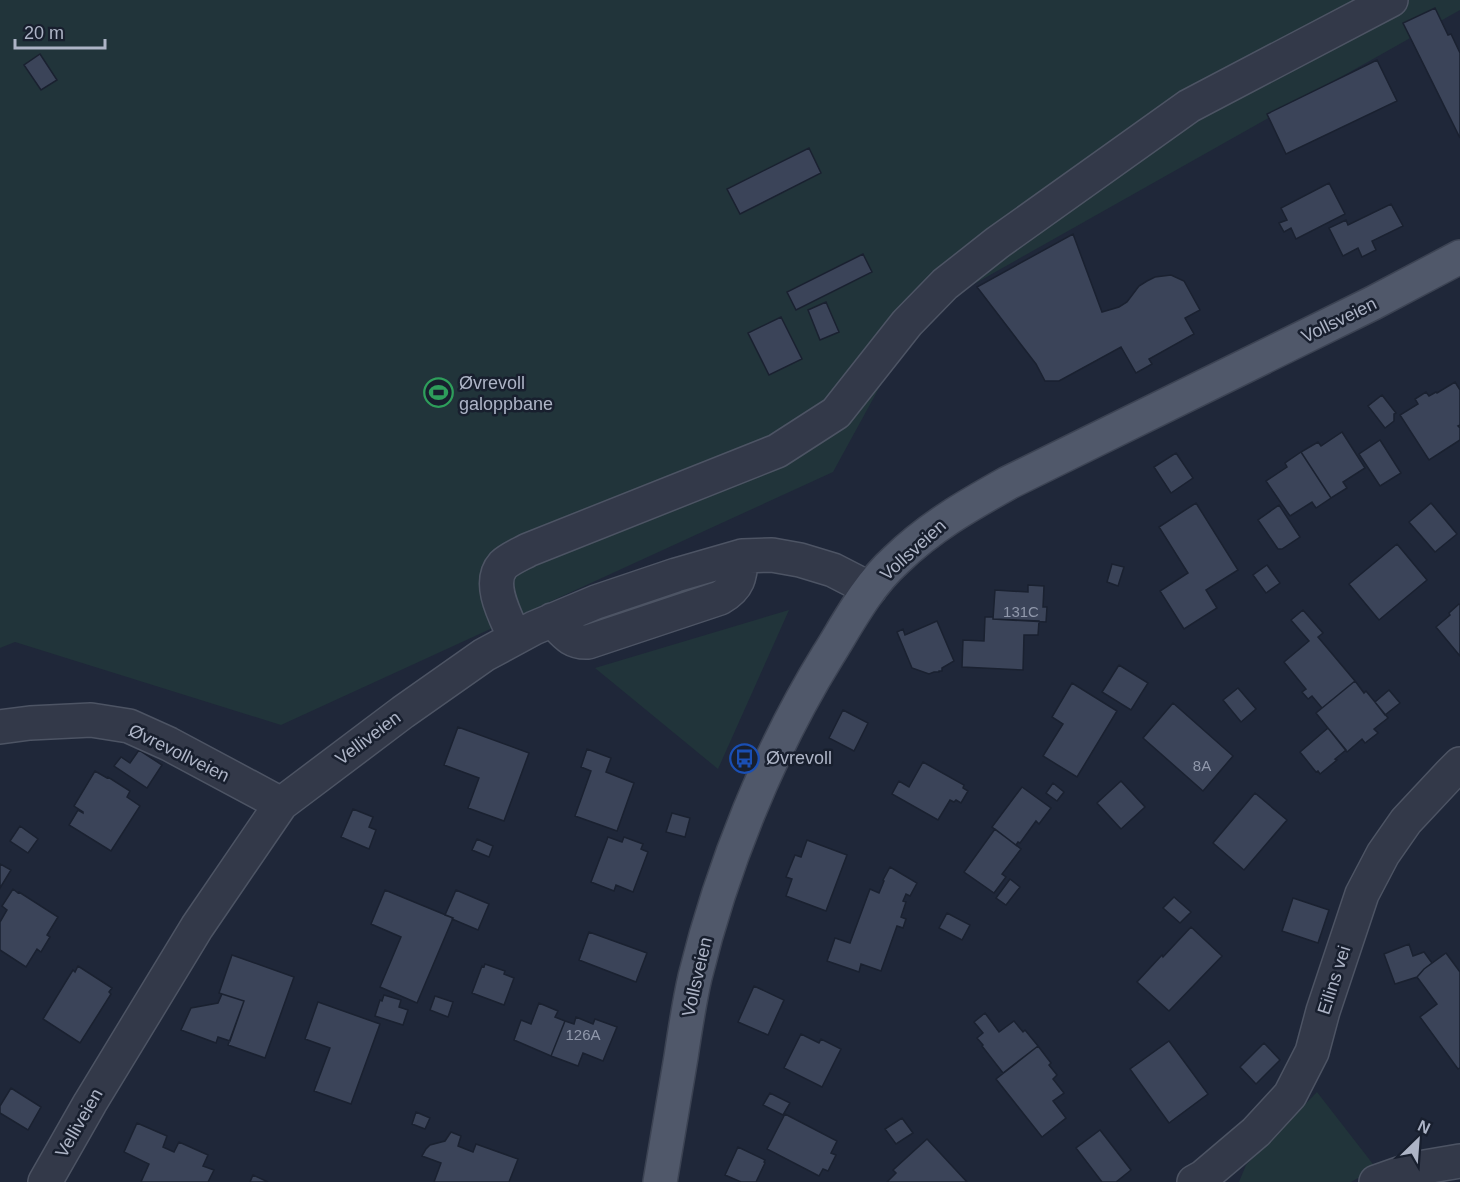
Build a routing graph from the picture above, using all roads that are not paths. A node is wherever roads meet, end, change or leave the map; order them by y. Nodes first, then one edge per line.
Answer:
1 (1391, 0) edge
2 (1460, 257) edge
3 (870, 590) junction
4 (515, 638) junction
5 (0, 727) edge
6 (1460, 764) edge
7 (281, 804) junction
8 (1460, 1161) edge
9 (1201, 1180) edge
10 (45, 1182) edge
11 (660, 1182) edge
12 (1376, 1182) edge

1 - 4 street
2 - 3 main road, Vollsveien
3 - 4 street, Velliveien
3 - 11 main road, Vollsveien
4 - 7 street, Velliveien
5 - 7 street, Øvrevollveien
6 - 9 street, Eilins vei
7 - 10 street, Velliveien
8 - 12 street

